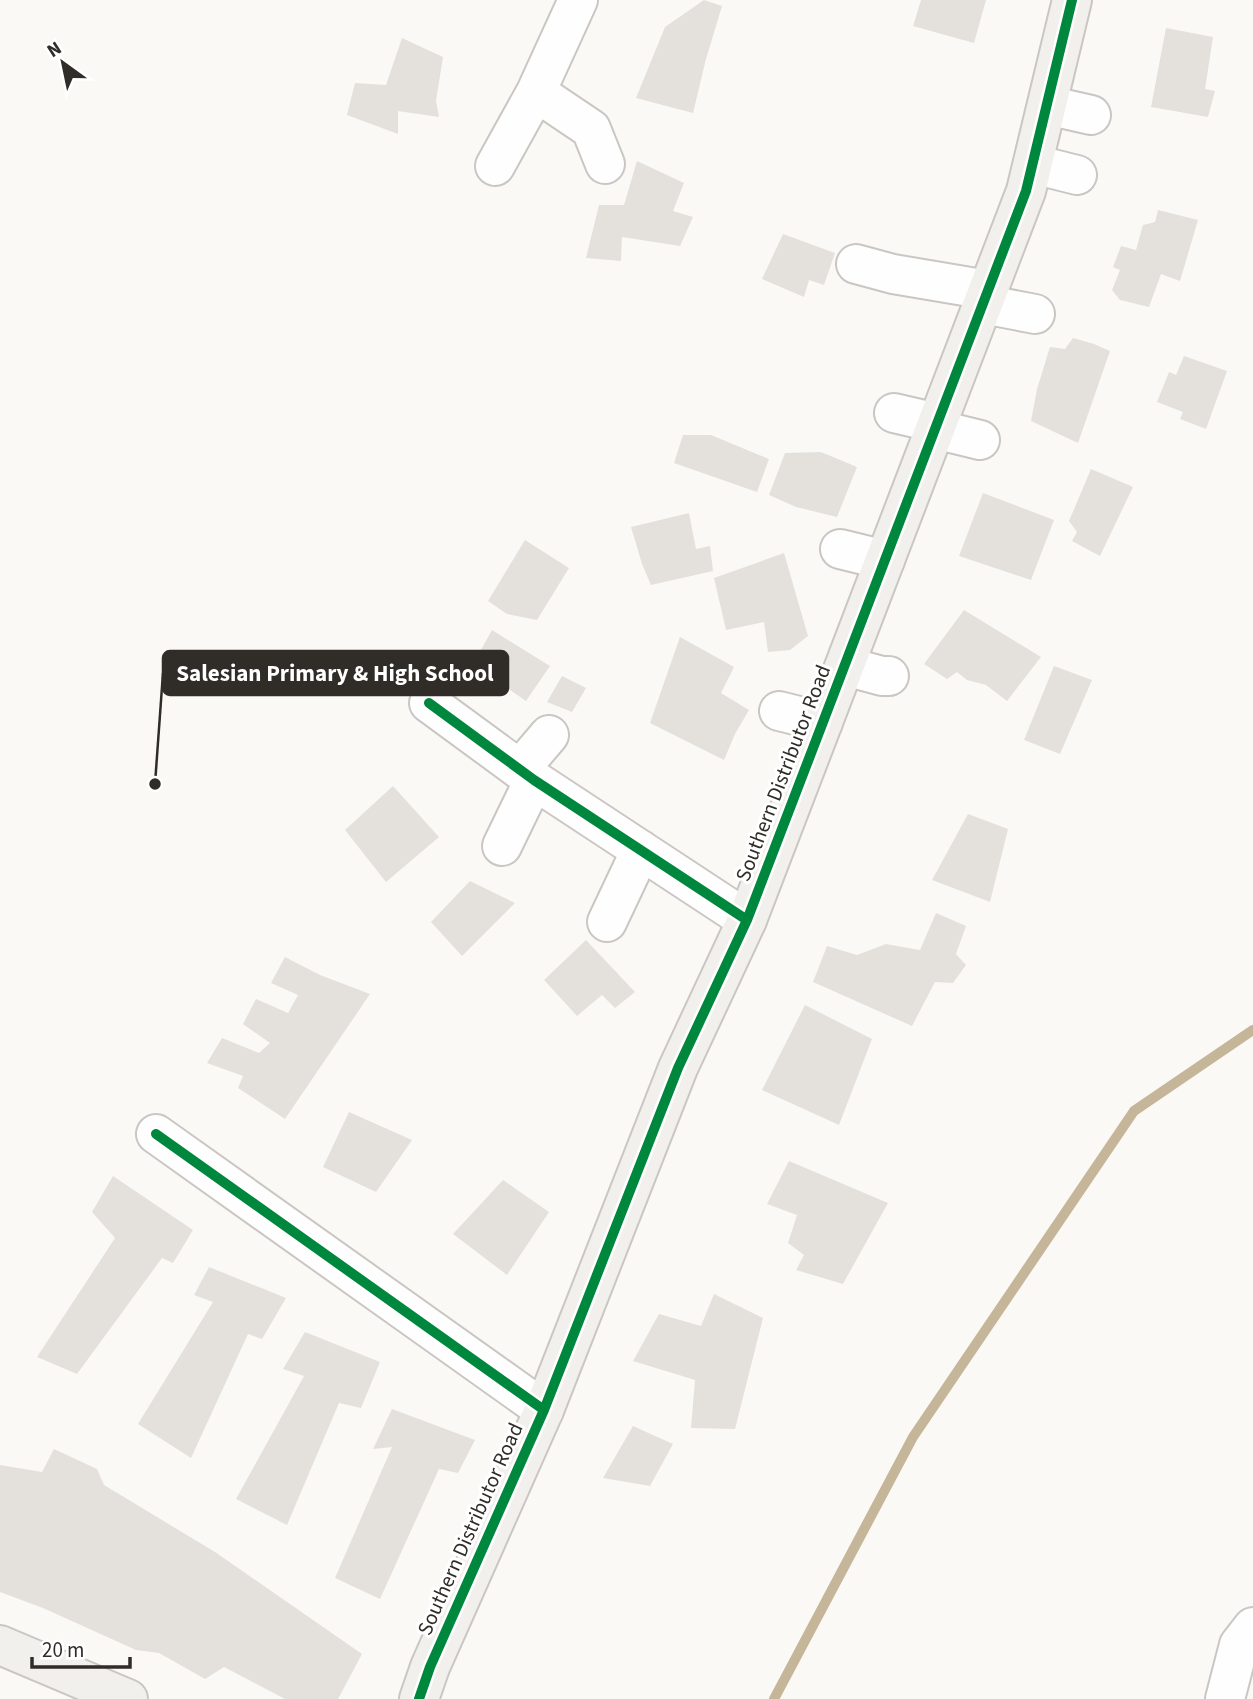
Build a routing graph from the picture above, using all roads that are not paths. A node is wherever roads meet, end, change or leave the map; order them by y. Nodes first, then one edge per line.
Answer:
1 (578, 0) edge
2 (1072, 0) edge
3 (537, 92) junction
4 (1047, 105) junction
5 (1091, 115) dead end
6 (605, 164) dead end
7 (1033, 164) junction
8 (495, 166) dead end
9 (1077, 174) dead end
10 (856, 264) dead end
11 (985, 298) junction
12 (1035, 313) dead end
13 (894, 413) dead end
14 (936, 426) junction
15 (980, 440) dead end
16 (840, 549) dead end
17 (885, 560) junction
18 (845, 666) junction
19 (889, 676) dead end
20 (429, 703) dead end
21 (779, 711) dead end
22 (823, 722) junction
23 (549, 735) dead end
24 (527, 775) junction
25 (502, 846) dead end
26 (641, 850) junction
27 (747, 920) junction
28 (607, 922) dead end
29 (156, 1135) dead end
30 (544, 1410) junction
31 (1253, 1626) edge
32 (0, 1645) edge
33 (429, 1689) edge
34 (128, 1699) edge
35 (1225, 1699) edge

1 - 3 street
2 - 4 street, Southern Distributor Road
3 - 6 street
3 - 8 street
4 - 5 street
4 - 7 street, Southern Distributor Road
7 - 9 street
7 - 11 street, Southern Distributor Road
10 - 11 street
11 - 12 street
11 - 14 street, Southern Distributor Road
13 - 14 street
14 - 15 street
14 - 17 street, Southern Distributor Road
16 - 17 street
17 - 18 street, Southern Distributor Road
18 - 19 street
18 - 22 street, Southern Distributor Road
20 - 24 street
21 - 22 street
22 - 27 street, Southern Distributor Road
23 - 24 street
24 - 25 street
24 - 26 street
26 - 27 street
26 - 28 street
27 - 30 street, Southern Distributor Road
29 - 30 street
30 - 33 street, Southern Distributor Road
31 - 35 street
32 - 34 street

